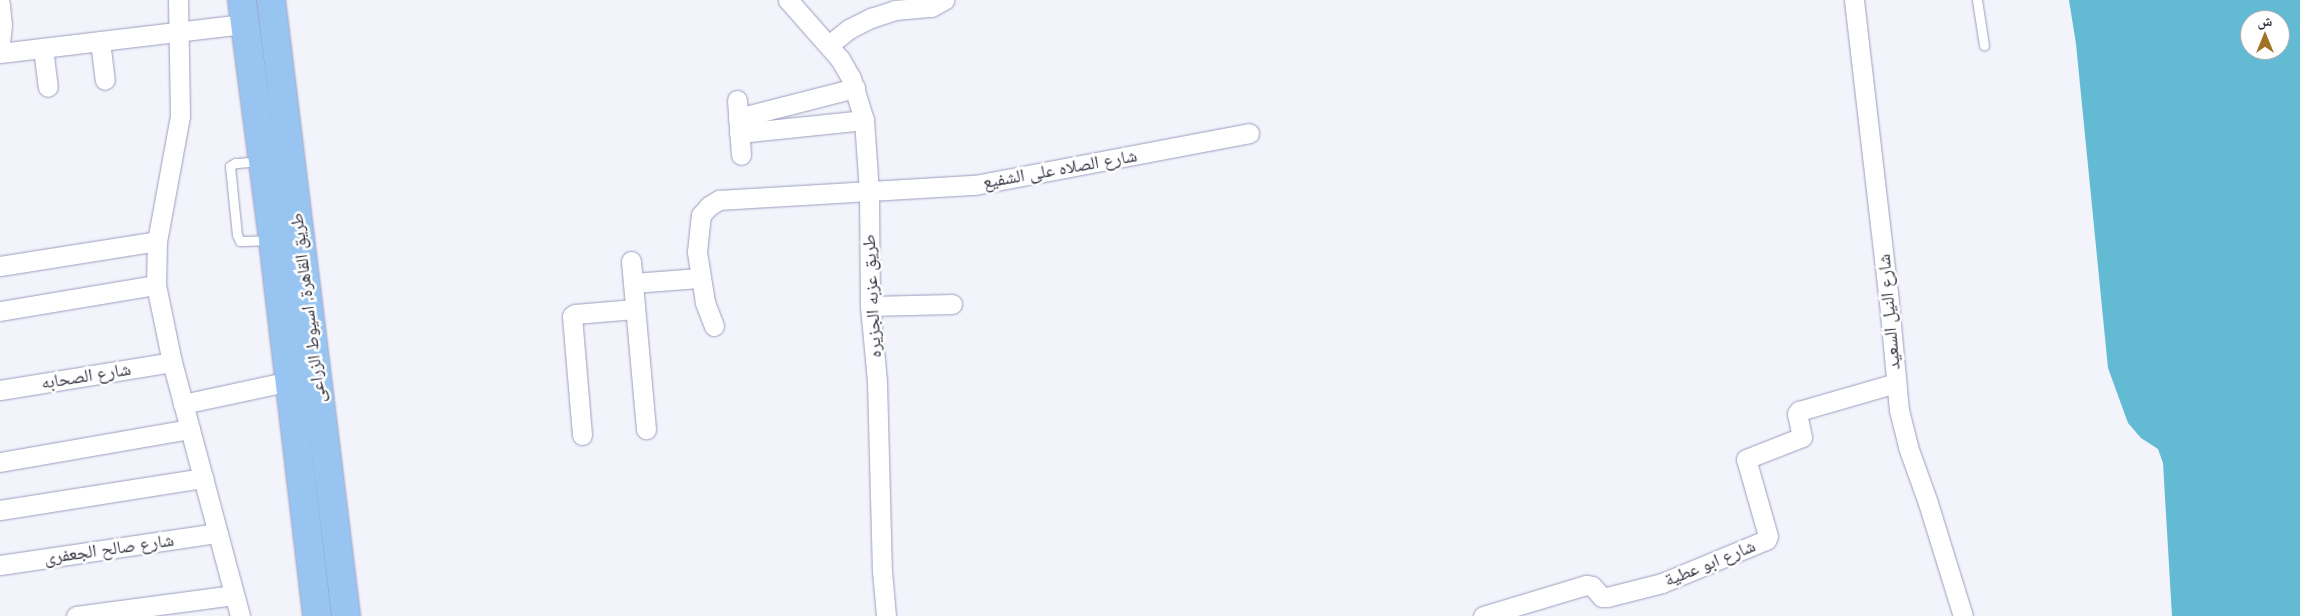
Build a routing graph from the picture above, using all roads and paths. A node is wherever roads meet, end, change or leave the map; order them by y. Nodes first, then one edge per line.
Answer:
1 (178, 0) edge
2 (271, 0) edge
3 (788, 0) edge
4 (944, 0) edge
5 (1854, 0) edge
6 (1977, 0) edge
7 (0, 4) edge
8 (243, 12) edge
9 (179, 32) junction
10 (100, 41) junction
11 (0, 44) edge
12 (829, 45) junction
13 (1984, 45) dead end
14 (43, 48) junction
15 (0, 53) edge
16 (105, 80) dead end
17 (48, 87) dead end
18 (855, 88) junction
19 (738, 117) junction
20 (864, 120) junction
21 (1249, 133) dead end
22 (741, 155) dead end
23 (290, 159) junction
24 (263, 161) junction
25 (869, 192) junction
26 (287, 239) junction
27 (157, 241) junction
28 (631, 261) dead end
29 (0, 266) edge
30 (699, 278) junction
31 (633, 283) junction
32 (156, 284) junction
33 (952, 304) dead end
34 (870, 306) junction
35 (635, 309) junction
36 (0, 311) edge
37 (714, 326) dead end
38 (172, 362) junction
39 (290, 381) junction
40 (1896, 383) junction
41 (1, 384) edge
42 (187, 403) junction
43 (190, 429) junction
44 (646, 429) dead end
45 (582, 435) dead end
46 (0, 462) edge
47 (203, 478) junction
48 (0, 510) edge
49 (218, 533) junction
50 (0, 565) edge
51 (234, 595) junction
52 (76, 616) edge
53 (240, 616) edge
54 (317, 616) edge
55 (346, 616) edge
56 (886, 616) edge
57 (1483, 616) edge
58 (1963, 616) edge

1 - 9 street
2 - 23 highway, طريق القاهرة, اسيوط الزراعى
3 - 12 street, طريق عزبه الجزيره
4 - 12 street
5 - 40 street, شارع النيل السعيد
6 - 13 lane
7 - 11 street
8 - 9 street
8 - 24 highway, طريق القاهرة, اسيوط الزراعى
9 - 10 street
9 - 27 street
10 - 14 street
10 - 16 street
12 - 18 street, طريق عزبه الجزيره
14 - 15 street
14 - 17 street
18 - 19 street
18 - 20 street, طريق عزبه الجزيره
19 - 20 street
19 - 22 street
20 - 25 street, طريق عزبه الجزيره
21 - 25 street, شارع الصلاه على الشفيع
23 - 24 highway
23 - 26 highway, طريق القاهرة, اسيوط الزراعى
24 - 26 highway, طريق القاهرة, اسيوط الزراعى
25 - 30 street, شارع الصلاه على الشفيع
25 - 34 street, طريق عزبه الجزيره
26 - 39 highway, طريق القاهرة, اسيوط الزراعى
26 - 55 highway, طريق القاهرة, اسيوط الزراعى
27 - 29 street
27 - 32 street
28 - 31 street
30 - 31 street
30 - 37 street, شارع الصلاه على الشفيع
31 - 35 street
32 - 36 street
32 - 38 street
33 - 34 street
34 - 56 street, طريق عزبه الجزيره
35 - 44 street
35 - 45 street
38 - 41 street, شارع الصحابه
38 - 42 street
39 - 42 street
39 - 54 highway, طريق القاهرة, اسيوط الزراعى
40 - 57 street, شارع ابو عطية
40 - 58 street, شارع النيل السعيد
42 - 43 street
43 - 46 street
43 - 47 street
47 - 48 street
47 - 49 street
49 - 50 street, شارع صالح الجعفرى
49 - 51 street
51 - 52 street
51 - 53 street

